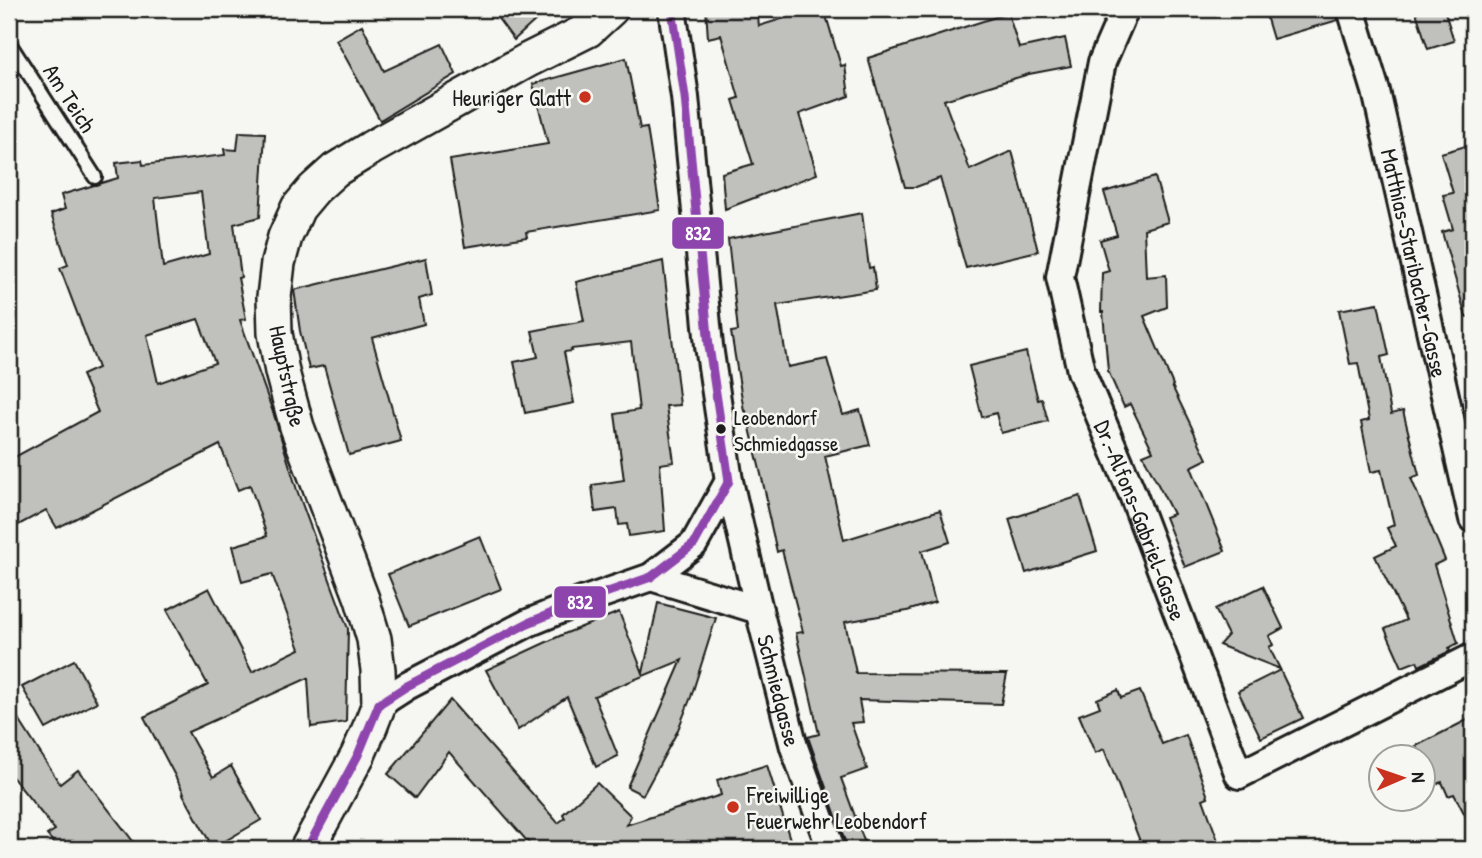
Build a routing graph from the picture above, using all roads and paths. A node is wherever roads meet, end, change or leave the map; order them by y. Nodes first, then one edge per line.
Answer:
1 (611, 9) edge
2 (672, 9) edge
3 (1125, 9) edge
4 (1351, 9) edge
5 (9, 43) edge
6 (95, 177) dead end
7 (729, 481) junction
8 (1473, 519) edge
9 (651, 577) junction
10 (759, 610) junction
11 (1473, 657) edge
12 (379, 704) junction
13 (307, 849) edge
14 (831, 849) edge

1 - 12 street, Hauptstraße
2 - 7 street, Schmiedgasse
3 - 11 street, Dr.-Alfons-Gabriel-Gasse
4 - 8 street, Matthias-Staribacher-Gasse
5 - 6 lane, Am Teich
7 - 9 street
7 - 10 street, Schmiedgasse
9 - 10 street, Schmiedgasse
9 - 12 street
10 - 14 street, Schmiedgasse
12 - 13 street, Hauptstraße

